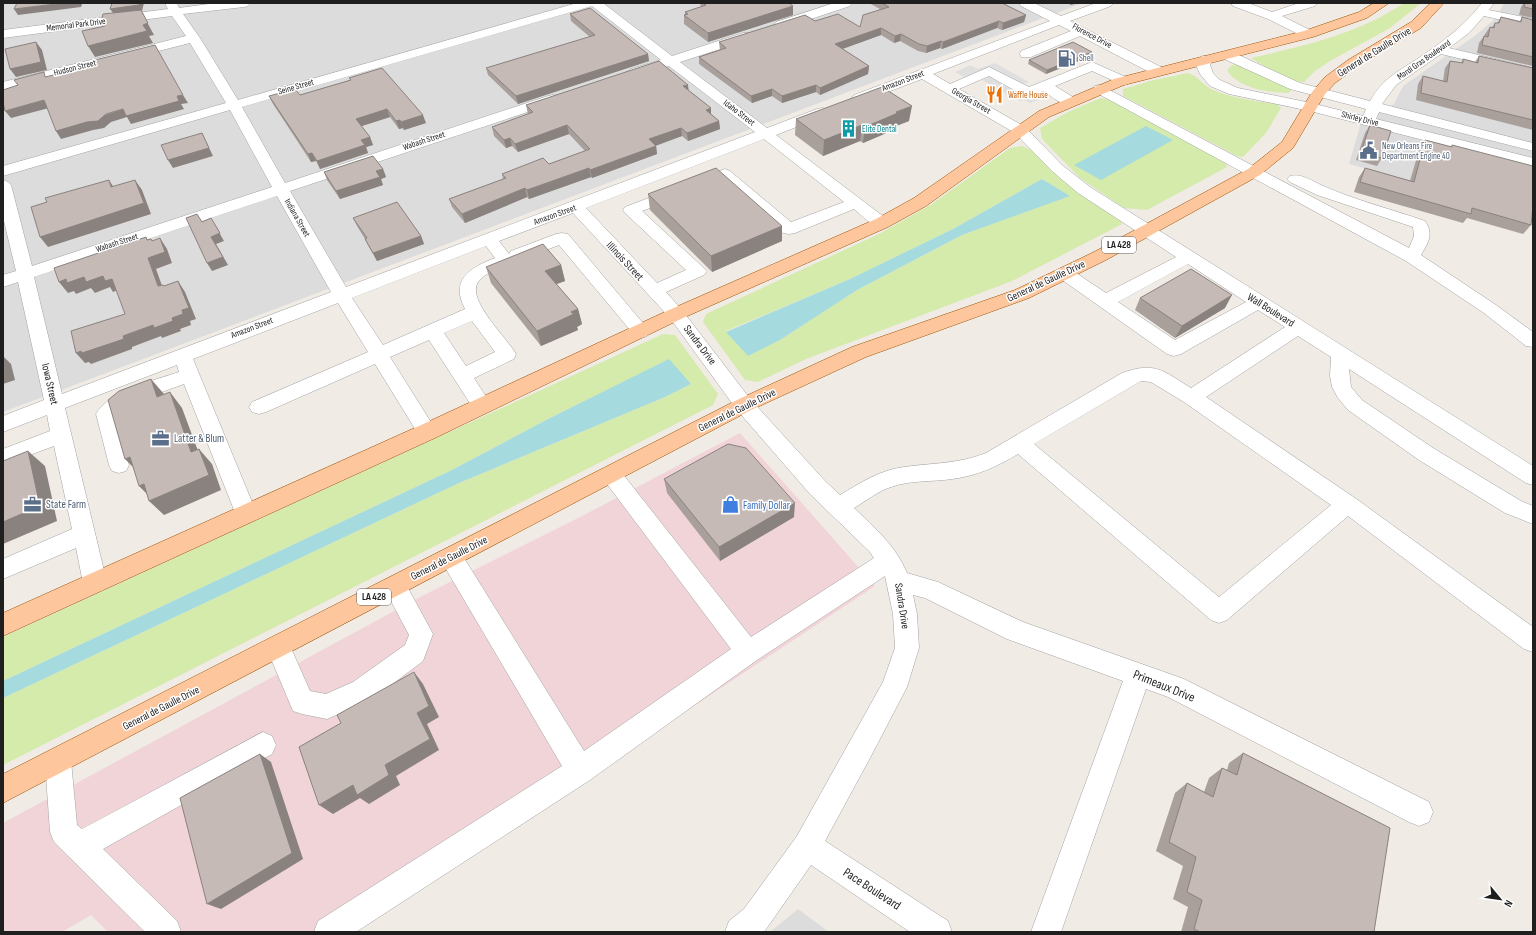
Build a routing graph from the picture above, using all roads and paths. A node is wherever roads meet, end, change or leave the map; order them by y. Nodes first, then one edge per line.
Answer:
1 (244, 3) edge
2 (590, 3) edge
3 (595, 3) edge
4 (846, 3) edge
5 (1026, 3) edge
6 (1106, 3) edge
7 (1237, 3) edge
8 (1311, 3) edge
9 (1383, 3) edge
10 (1438, 3) edge
11 (818, 6) edge
12 (173, 7) edge
13 (1485, 7) edge
14 (1272, 16) junction
15 (1062, 21) junction
16 (1533, 23) edge
17 (1082, 31) junction
18 (3, 34) edge
19 (1308, 34) junction
20 (194, 38) junction
21 (1440, 50) junction
22 (1122, 52) junction
23 (1026, 54) dead end
24 (1227, 55) junction
25 (1207, 59) junction
26 (670, 61) junction
27 (1102, 61) junction
28 (1158, 71) junction
29 (1533, 72) edge
30 (923, 74) junction
31 (619, 77) edge
32 (1123, 81) junction
33 (3, 86) edge
34 (1045, 86) junction
35 (949, 88) junction
36 (1100, 89) junction
37 (568, 94) edge
38 (1315, 99) junction
39 (1071, 102) junction
40 (234, 104) junction
41 (1374, 106) junction
42 (1368, 122) junction
43 (1020, 130) junction
44 (767, 134) junction
45 (1533, 146) edge
46 (1533, 163) edge
47 (1259, 168) junction
48 (3, 171) edge
49 (3, 185) edge
50 (280, 188) junction
51 (855, 203) junction
52 (576, 207) junction
53 (882, 223) junction
54 (1146, 230) junction
55 (489, 239) junction
56 (1188, 257) junction
57 (1412, 257) junction
58 (505, 260) junction
59 (25, 273) junction
60 (1064, 273) junction
61 (3, 280) edge
62 (653, 291) junction
63 (342, 294) junction
64 (1106, 301) junction
65 (1259, 302) junction
66 (475, 312) junction
67 (676, 314) junction
68 (1299, 327) junction
69 (433, 330) junction
70 (641, 332) junction
71 (1533, 341) edge
72 (379, 354) junction
73 (1341, 354) junction
74 (182, 355) junction
75 (190, 375) junction
76 (462, 376) junction
77 (121, 378) junction
78 (130, 396) junction
79 (1191, 397) junction
80 (54, 404) junction
81 (744, 405) junction
82 (482, 406) junction
83 (259, 407) dead end
84 (3, 424) edge
85 (427, 432) junction
86 (62, 435) junction
87 (1019, 443) junction
88 (3, 457) edge
89 (119, 465) dead end
90 (611, 474) junction
91 (1533, 477) edge
92 (1347, 504) junction
93 (838, 507) junction
94 (246, 514) junction
95 (1533, 515) edge
96 (84, 534) junction
97 (451, 557) junction
98 (3, 569) edge
99 (894, 571) junction
100 (95, 583) junction
101 (395, 586) junction
102 (3, 625) edge
103 (1533, 641) edge
104 (278, 647) junction
105 (748, 652) junction
106 (1138, 674) junction
107 (263, 745) dead end
108 (58, 761) junction
109 (580, 770) junction
110 (3, 789) edge
111 (1419, 812) dead end
112 (80, 846) junction
113 (807, 846) junction
114 (166, 932) edge
115 (329, 932) edge
116 (740, 932) edge
117 (937, 932) edge
118 (1046, 932) edge

1 - 12 street, Memorial Park Drive
2 - 40 street, Seine Street
3 - 26 street, Idaho Street
4 - 11 street
5 - 15 street, Florence Drive
6 - 15 street, Amazon Street
7 - 14 street
8 - 14 street
9 - 19 main road
10 - 38 main road, General de Gaulle Drive / LA 428
11 - 26 street
12 - 18 street, Memorial Park Drive
12 - 20 street, Indiana Street
13 - 16 street
13 - 21 street, Mardi Gras Boulevard
14 - 19 street
15 - 17 street, Florence Drive
15 - 30 street, Amazon Street
17 - 22 street, Florence Drive
17 - 23 street
19 - 24 main road
20 - 33 street, Hudson Street
20 - 40 street, Indiana Street
21 - 29 street
21 - 41 street, Mardi Gras Boulevard
22 - 27 street
22 - 28 street, Florence Drive
24 - 25 main road
24 - 38 street, Shirley Drive
25 - 28 main road
25 - 38 street, Shirley Drive
26 - 31 street
26 - 44 street, Idaho Street
27 - 32 street
27 - 34 street
28 - 32 main road
30 - 35 street, Georgia Street
30 - 44 street, Amazon Street
32 - 36 main road
34 - 35 street
34 - 39 street
35 - 43 street, Georgia Street
36 - 39 main road
36 - 47 street
37 - 50 street, Wabash Street
38 - 41 street, Shirley Drive
38 - 42 street, Shirley Drive
38 - 47 main road, General de Gaulle Drive / LA 428
39 - 43 main road
40 - 48 street, Seine Street
40 - 50 street, Indiana Street
41 - 42 street, Mardi Gras Boulevard
41 - 45 street, Shirley Drive
42 - 46 street, Shirley Drive
43 - 53 main road
43 - 54 street, Wall Boulevard
44 - 51 street, Idaho Street
44 - 52 street, Amazon Street
47 - 54 main road, General de Gaulle Drive / LA 428
47 - 57 street
47 - 57 street
49 - 59 street, Iowa Street
50 - 59 street, Wabash Street
50 - 63 street, Indiana Street
51 - 53 street, Idaho Street
51 - 62 street
52 - 55 street, Amazon Street
52 - 62 street, Illinois Street
53 - 67 main road
54 - 56 street, Wall Boulevard
54 - 60 main road, General de Gaulle Drive / LA 428
55 - 58 street
55 - 63 street, Amazon Street
56 - 64 street
56 - 65 street, Wall Boulevard
57 - 71 street
58 - 66 street
58 - 70 street
59 - 61 street, Wabash Street
59 - 80 street, Iowa Street
60 - 64 street
60 - 81 main road, General de Gaulle Drive / LA 428
62 - 67 street, Illinois Street
63 - 72 street, Indiana Street
63 - 74 street, Amazon Street
64 - 65 street
65 - 68 street, Wall Boulevard
66 - 69 street
66 - 76 street
67 - 70 main road
67 - 81 street, Sandra Drive
68 - 73 street, Wall Boulevard
68 - 79 street
69 - 72 street
69 - 76 street
70 - 82 main road
72 - 83 street
72 - 85 street, Indiana Street
73 - 91 street, Wall Boulevard
73 - 95 street
74 - 75 street
74 - 77 street, Amazon Street
75 - 78 street
75 - 94 street
76 - 82 street
77 - 78 street
77 - 80 street, Amazon Street
78 - 89 street
79 - 87 street
79 - 92 street
80 - 84 street, Amazon Street
80 - 86 street, Iowa Street
81 - 90 main road, General de Gaulle Drive / LA 428
81 - 93 street, Sandra Drive
82 - 85 main road
85 - 94 main road
86 - 88 street
86 - 96 street, Iowa Street
87 - 92 street
87 - 93 street
90 - 97 main road, General de Gaulle Drive / LA 428
90 - 105 street
92 - 103 street
93 - 99 street, Sandra Drive
94 - 100 main road
96 - 98 street
96 - 100 street, Iowa Street
97 - 101 main road, General de Gaulle Drive / LA 428
97 - 109 street
99 - 105 street
99 - 106 street, Primeaux Drive
99 - 113 street, Sandra Drive
100 - 102 main road
101 - 104 main road, General de Gaulle Drive / LA 428
101 - 104 street
104 - 108 main road, General de Gaulle Drive / LA 428
105 - 109 street
106 - 111 street, Primeaux Drive
106 - 118 street
107 - 112 street
108 - 110 main road, General de Gaulle Drive / LA 428
108 - 112 street
109 - 115 street
112 - 114 street
113 - 116 street, Sandra Drive
113 - 117 street, Pace Boulevard

